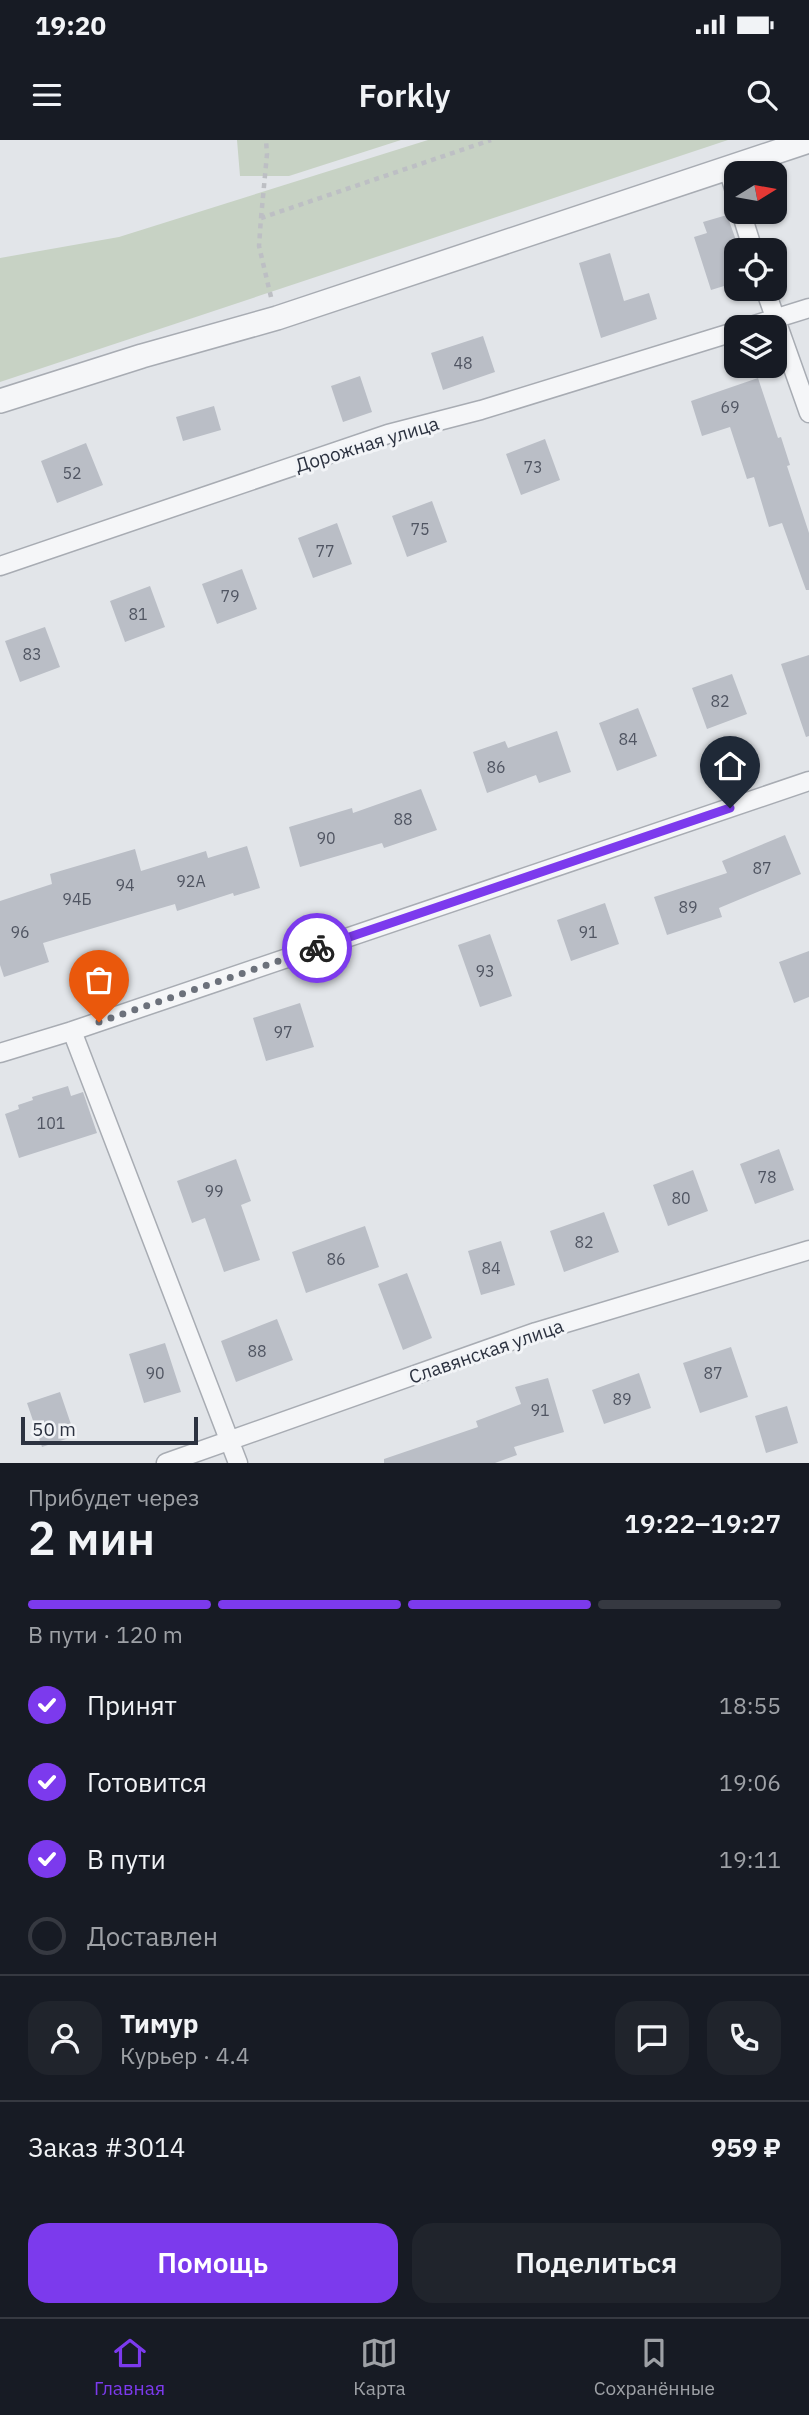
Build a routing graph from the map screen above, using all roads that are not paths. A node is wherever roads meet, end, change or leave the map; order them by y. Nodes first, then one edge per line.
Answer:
1 (809, 141) edge
2 (751, 161) edge
3 (724, 170) edge
4 (809, 308) edge
5 (787, 315) edge
6 (724, 335) edge
7 (787, 352) edge
8 (0, 401) edge
9 (809, 413) edge
10 (0, 566) edge
11 (809, 781) edge
12 (72, 1031) junction
13 (0, 1053) edge
14 (809, 1250) edge
15 (232, 1441) junction
16 (166, 1463) edge
17 (239, 1463) edge

1 - 2 street
3 - 8 street
4 - 5 street
6 - 10 street, Дорожная улица
7 - 9 street
11 - 12 street
12 - 13 street
12 - 15 street
14 - 15 street, Славянская улица
15 - 16 street, Славянская улица
15 - 17 street

